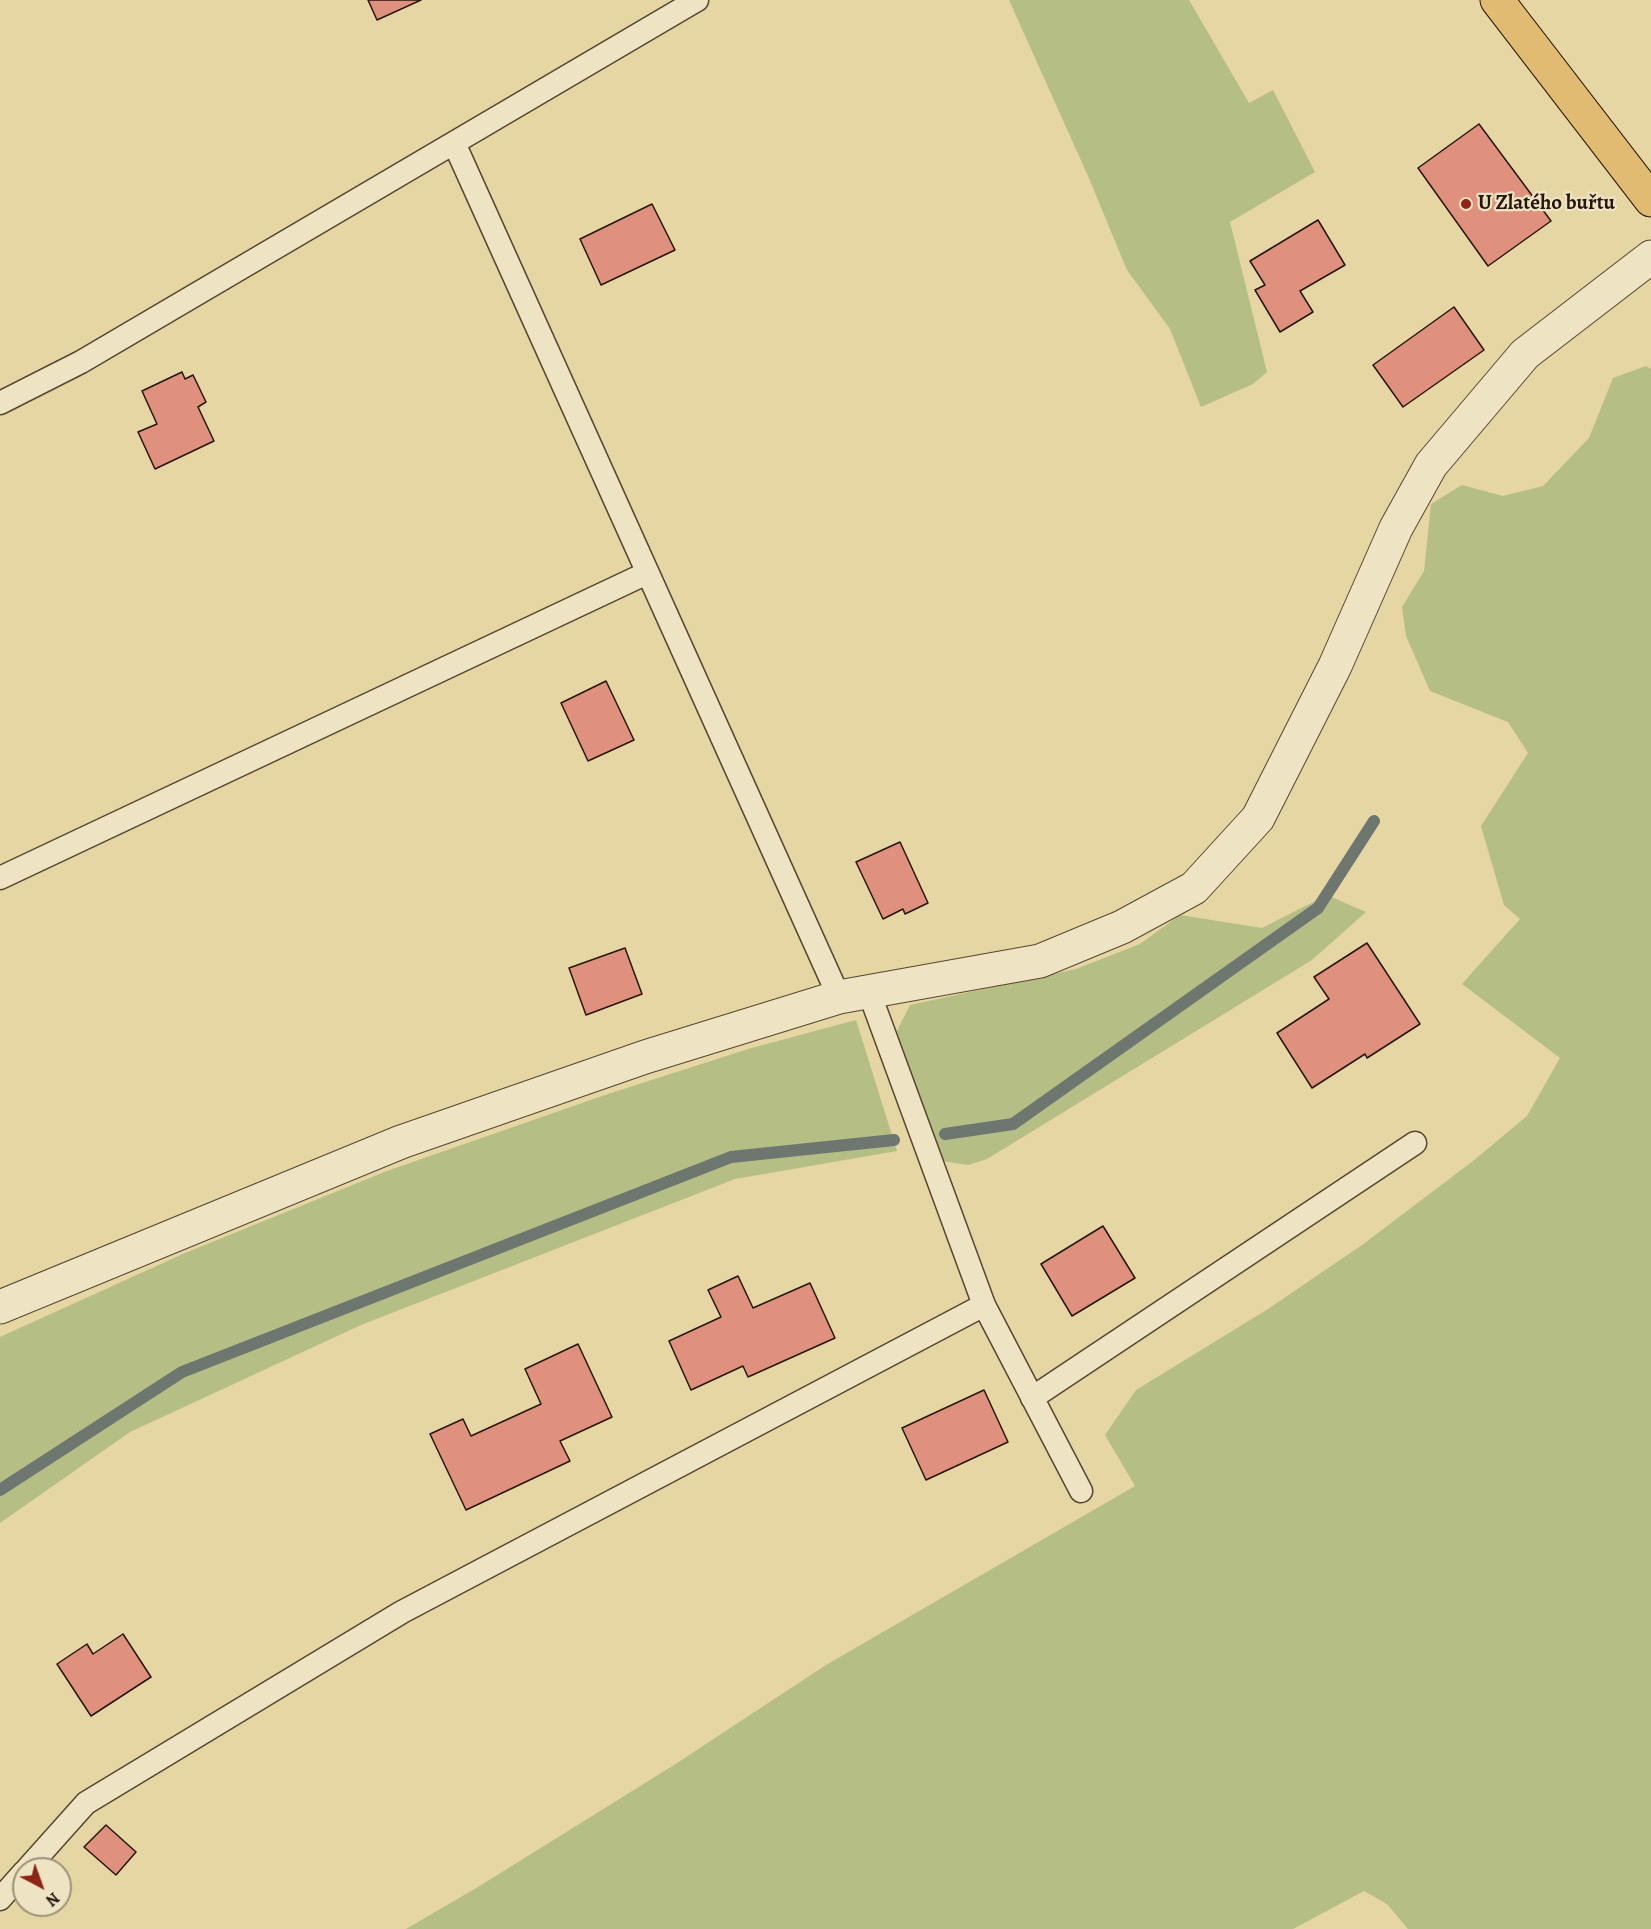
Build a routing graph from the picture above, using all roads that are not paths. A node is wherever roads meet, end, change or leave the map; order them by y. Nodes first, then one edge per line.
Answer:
1 (697, 0) edge
2 (1497, 0) edge
3 (454, 142) junction
4 (1651, 200) edge
5 (1651, 257) edge
6 (0, 403) edge
7 (647, 573) junction
8 (0, 878) edge
9 (854, 995) junction
10 (1415, 1143) dead end
11 (984, 1305) junction
12 (0, 1308) edge
13 (1032, 1398) junction
14 (1081, 1491) dead end
15 (37, 1857) edge
16 (12, 1885) edge
17 (0, 1899) edge

1 - 3 lane
2 - 4 main road
3 - 6 lane
3 - 7 lane
5 - 9 street
7 - 8 lane
7 - 9 lane
9 - 11 lane
9 - 12 street
10 - 13 lane
11 - 13 lane
11 - 15 lane
13 - 14 lane
16 - 17 lane

